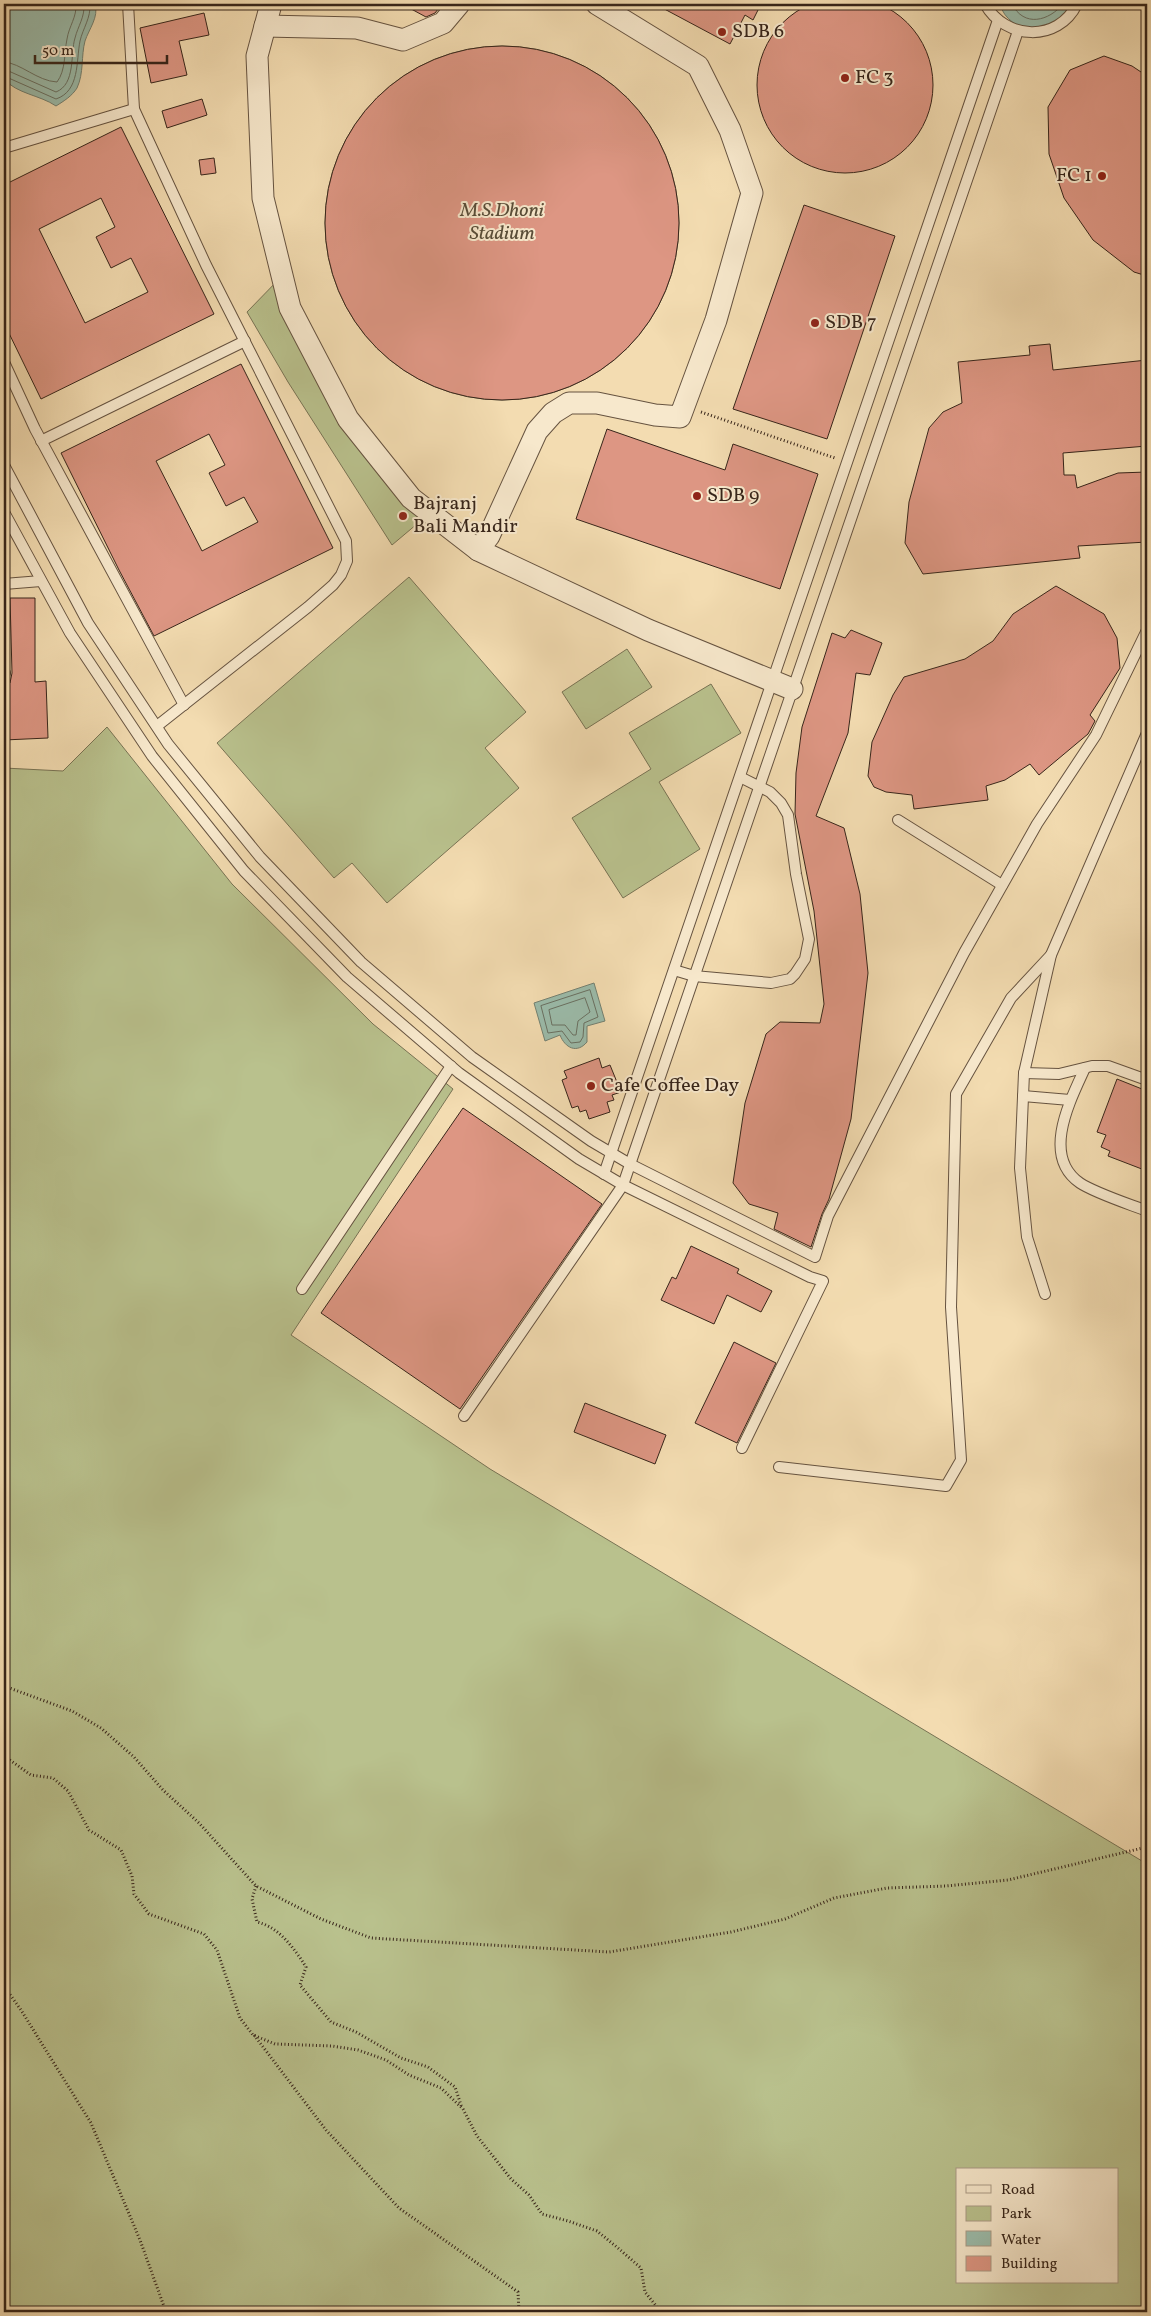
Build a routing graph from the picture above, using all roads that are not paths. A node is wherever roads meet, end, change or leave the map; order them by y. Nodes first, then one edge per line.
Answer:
1 (128, 4) edge
2 (271, 4) edge
3 (459, 4) edge
4 (597, 4) edge
5 (985, 4) edge
6 (1077, 4) edge
7 (998, 20) junction
8 (265, 26) junction
9 (1018, 31) junction
10 (134, 109) junction
11 (4, 148) edge
12 (245, 342) junction
13 (4, 362) edge
14 (41, 441) junction
15 (4, 465) edge
16 (4, 512) edge
17 (478, 550) junction
18 (41, 581) junction
19 (4, 584) edge
20 (1147, 630) edge
21 (772, 681) junction
22 (792, 689) junction
23 (184, 704) junction
24 (156, 726) junction
25 (1147, 733) edge
26 (740, 777) junction
27 (759, 786) junction
28 (898, 820) dead end
29 (1002, 885) junction
30 (1051, 955) junction
31 (674, 970) junction
32 (694, 976) junction
33 (451, 1066) junction
34 (1086, 1068) junction
35 (1024, 1073) junction
36 (1147, 1080) edge
37 (1023, 1096) junction
38 (1070, 1100) junction
39 (611, 1154) junction
40 (630, 1164) junction
41 (604, 1174) junction
42 (623, 1185) junction
43 (1147, 1211) edge
44 (302, 1289) dead end
45 (1045, 1294) dead end
46 (464, 1416) dead end
47 (742, 1448) dead end
48 (779, 1467) dead end

1 - 10 lane
2 - 8 street
3 - 8 street
4 - 17 street
5 - 7 lane
6 - 9 lane
7 - 9 lane
7 - 21 lane
8 - 17 street
9 - 22 lane
10 - 11 lane
10 - 12 lane
12 - 14 lane
12 - 23 lane
13 - 14 lane
14 - 23 lane
15 - 24 lane
16 - 18 lane
17 - 21 street
18 - 19 lane
18 - 33 lane
20 - 29 lane
21 - 22 street
21 - 26 lane
22 - 27 lane
23 - 24 lane
24 - 39 lane
25 - 30 lane
26 - 27 lane
26 - 31 lane
27 - 32 lane
27 - 32 lane
28 - 29 lane
29 - 40 lane
30 - 35 lane
30 - 48 lane
31 - 32 lane
31 - 39 lane
32 - 40 lane
33 - 41 lane
33 - 44 lane
34 - 35 lane
34 - 36 lane
34 - 38 lane
35 - 37 lane
37 - 38 lane
37 - 45 lane
38 - 43 lane
39 - 40 lane
39 - 41 lane
40 - 42 lane
41 - 42 lane
42 - 46 lane
42 - 47 lane

